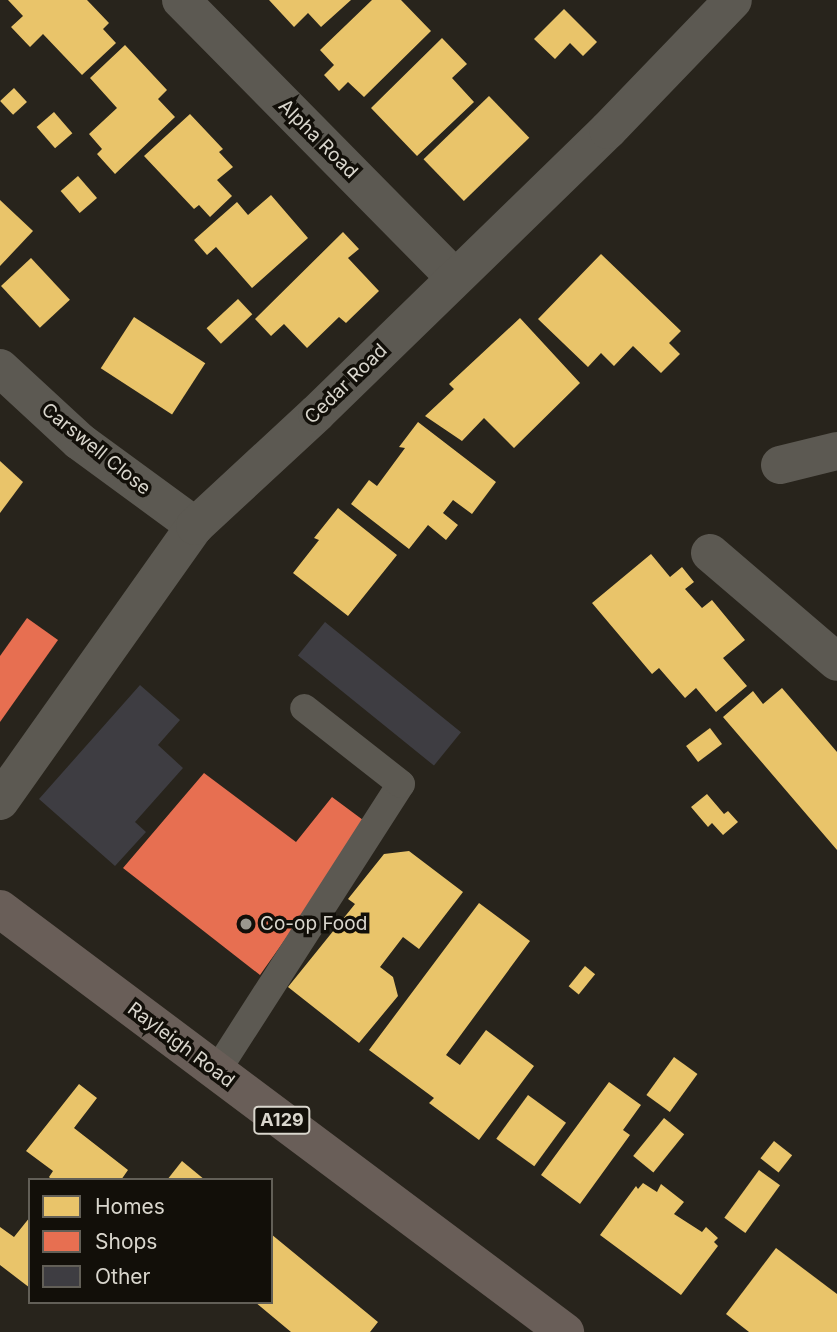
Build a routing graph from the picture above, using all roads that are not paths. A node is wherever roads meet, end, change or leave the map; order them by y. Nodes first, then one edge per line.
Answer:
1 (181, 0) edge
2 (733, 0) edge
3 (455, 278) junction
4 (0, 368) edge
5 (837, 451) edge
6 (780, 465) dead end
7 (195, 526) junction
8 (710, 552) dead end
9 (837, 662) edge
10 (304, 708) dead end
11 (0, 801) edge
12 (0, 909) edge
13 (216, 1072) junction
14 (565, 1332) edge

1 - 3 street, Alpha Road
2 - 3 street, Cedar Road
3 - 7 street, Cedar Road
4 - 7 street, Carswell Close
5 - 6 street
7 - 11 street, Cedar Road
8 - 9 street
10 - 13 lane
12 - 13 main road, Rayleigh Road / A129
13 - 14 main road, Rayleigh Road / A129

